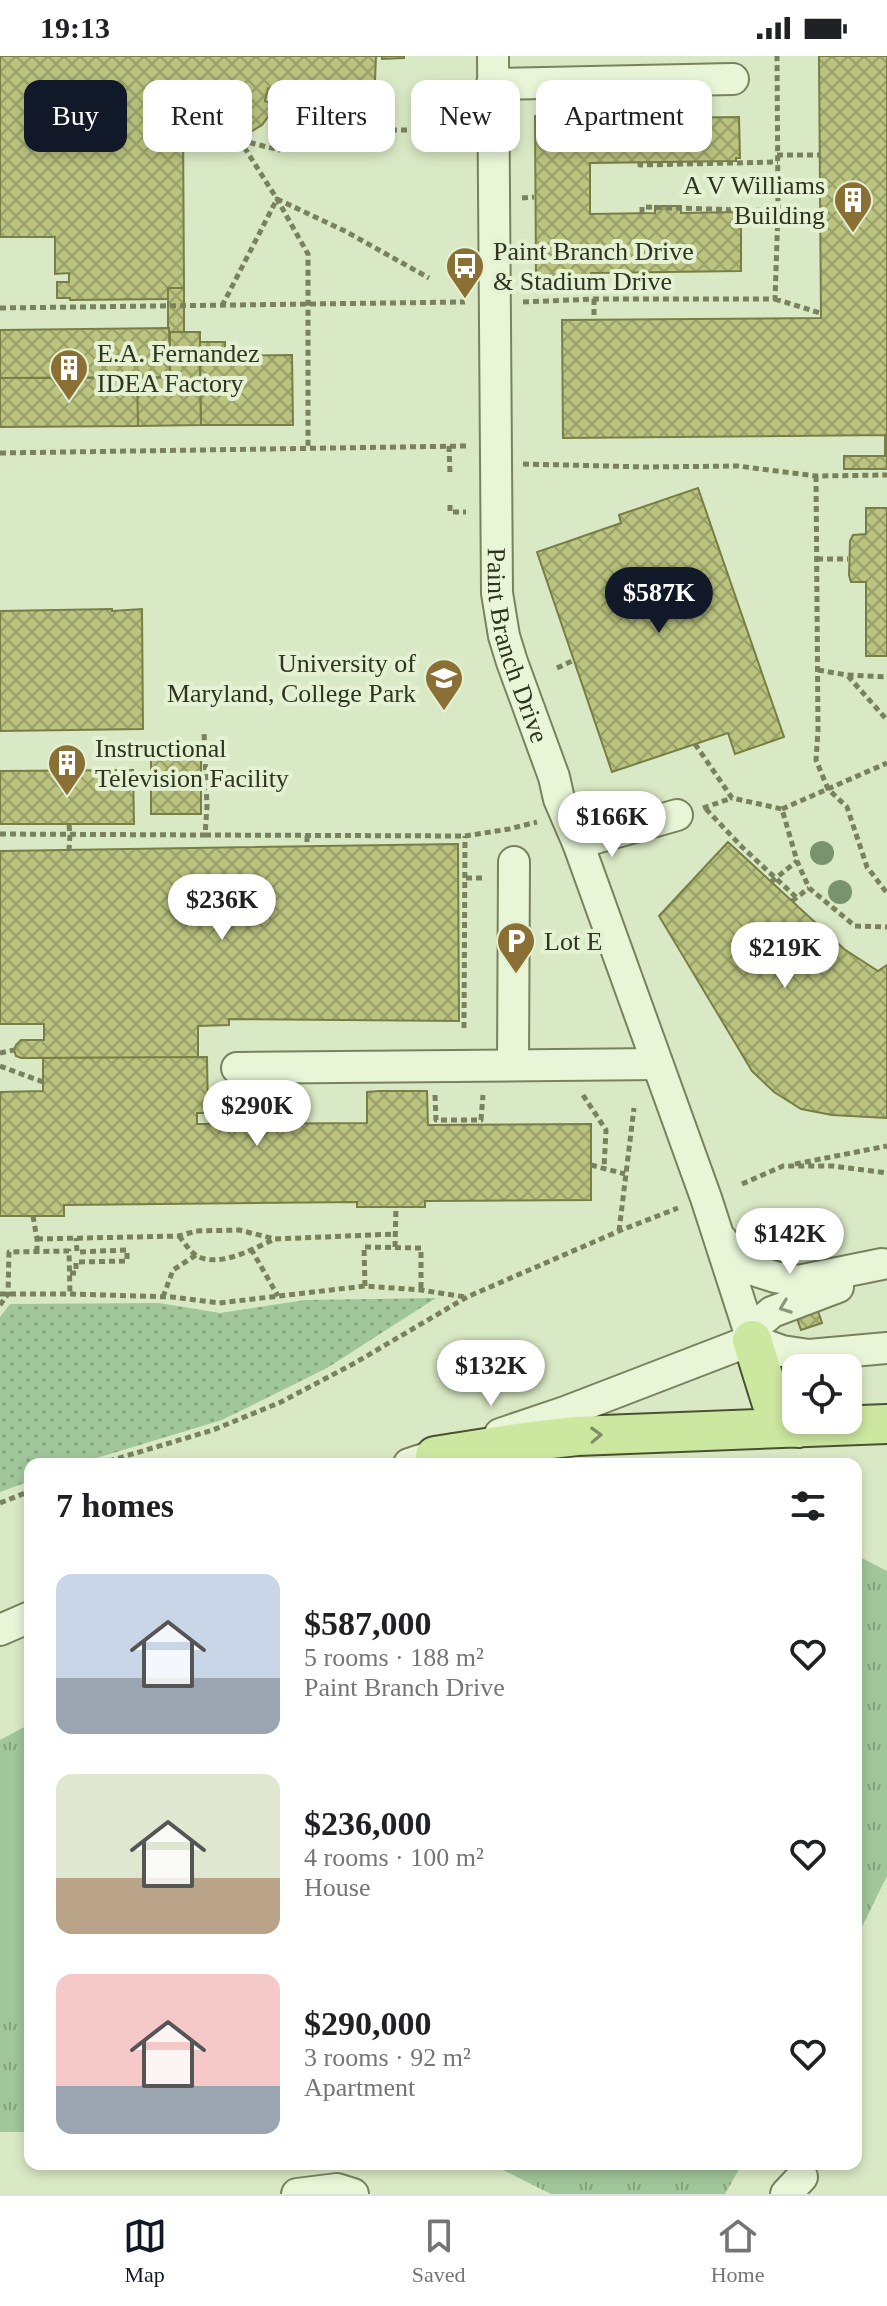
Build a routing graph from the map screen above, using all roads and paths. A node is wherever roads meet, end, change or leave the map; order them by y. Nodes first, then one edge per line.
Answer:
1 (777, 56) edge
2 (493, 70) edge
3 (733, 79) dead end
4 (411, 130) edge
5 (819, 155) dead end
6 (778, 158) junction
7 (640, 162) dead end
8 (277, 199) junction
9 (778, 211) junction
10 (642, 213) dead end
11 (429, 278) dead end
12 (594, 299) junction
13 (775, 299) junction
14 (518, 302) dead end
15 (429, 303) dead end
16 (308, 305) junction
17 (222, 306) junction
18 (0, 308) edge
19 (820, 313) dead end
20 (594, 320) dead end
21 (449, 446) junction
22 (472, 446) dead end
23 (308, 449) junction
24 (0, 453) edge
25 (450, 474) dead end
26 (518, 475) dead end
27 (887, 475) edge
28 (816, 476) junction
29 (450, 505) dead end
30 (471, 512) dead end
31 (817, 559) junction
32 (848, 559) dead end
33 (574, 660) dead end
34 (557, 668) dead end
35 (818, 670) junction
36 (847, 675) junction
37 (887, 677) edge
38 (887, 720) edge
39 (204, 732) dead end
40 (695, 744) dead end
41 (887, 763) edge
42 (828, 789) junction
43 (782, 809) junction
44 (691, 811) joint
45 (537, 822) dead end
46 (69, 825) dead end
47 (0, 834) edge
48 (70, 834) junction
49 (205, 835) junction
50 (307, 836) junction
51 (465, 836) junction
52 (578, 843) junction
53 (307, 846) dead end
54 (69, 850) dead end
55 (797, 861) junction
56 (514, 862) dead end
57 (475, 878) dead end
58 (773, 880) junction
59 (466, 882) junction
60 (458, 884) dead end
61 (809, 888) junction
62 (887, 893) edge
63 (887, 927) edge
64 (464, 1028) dead end
65 (14, 1050) dead end
66 (0, 1053) edge
67 (657, 1064) junction
68 (513, 1065) junction
69 (0, 1066) edge
70 (237, 1068) dead end
71 (43, 1082) dead end
72 (434, 1084) dead end
73 (581, 1092) dead end
74 (489, 1093) dead end
75 (634, 1108) dead end
76 (887, 1146) edge
77 (591, 1165) dead end
78 (783, 1166) junction
79 (604, 1168) junction
80 (887, 1173) edge
81 (625, 1174) junction
82 (742, 1184) dead end
83 (689, 1204) dead end
84 (396, 1207) dead end
85 (33, 1216) dead end
86 (619, 1231) junction
87 (717, 1233) junction
88 (395, 1234) junction
89 (179, 1236) junction
90 (76, 1238) junction
91 (37, 1239) junction
92 (275, 1239) junction
93 (395, 1247) junction
94 (251, 1249) junction
95 (37, 1252) junction
96 (196, 1255) junction
97 (885, 1264) edge
98 (70, 1273) junction
99 (365, 1286) junction
100 (421, 1290) junction
101 (0, 1294) edge
102 (8, 1294) junction
103 (70, 1294) junction
104 (278, 1296) junction
105 (163, 1297) junction
106 (467, 1297) junction
107 (0, 1305) edge
108 (752, 1340) junction
109 (887, 1348) edge
110 (782, 1417) edge
111 (887, 1424) edge
112 (862, 1425) edge
113 (782, 1429) edge
114 (119, 1458) edge
115 (428, 1458) edge
116 (433, 1458) edge
117 (24, 1493) edge
118 (0, 1503) edge
119 (24, 1620) edge
120 (0, 1630) edge
121 (297, 2194) edge
122 (353, 2194) edge

1 - 6 path
2 - 3 street
2 - 52 street, Paint Branch Drive
4 - 8 path
5 - 6 path
6 - 7 path
6 - 9 path
8 - 11 path
8 - 16 path
8 - 17 path
9 - 10 path
9 - 13 path
12 - 13 path
12 - 14 path
12 - 20 path
13 - 19 path
15 - 16 path
16 - 17 path
16 - 23 path
17 - 18 path
21 - 22 path
21 - 23 path
21 - 25 path
23 - 24 path
26 - 28 path
27 - 28 path
28 - 31 path
29 - 30 path
31 - 32 path
31 - 35 path
33 - 34 path
35 - 36 path
35 - 42 path
36 - 37 path
36 - 38 path
39 - 49 path
40 - 43 path
41 - 42 path
42 - 43 path
42 - 62 path
43 - 55 path
44 - 52 street
44 - 58 path
45 - 51 path
46 - 48 path
47 - 48 path
48 - 49 path
48 - 54 path
49 - 50 path
50 - 51 path
50 - 53 path
51 - 59 path
52 - 67 street, Paint Branch Drive
55 - 58 path
55 - 61 path
56 - 68 street
57 - 59 path
58 - 61 path
59 - 60 path
59 - 64 path
61 - 63 path
65 - 66 path
67 - 68 street
67 - 87 street, Paint Branch Drive
68 - 70 street
69 - 71 path
72 - 74 path
73 - 79 path
75 - 81 path
76 - 78 path
77 - 79 path
78 - 80 path
78 - 82 path
79 - 81 path
81 - 86 path
83 - 86 path
84 - 88 path
85 - 91 path
86 - 106 path
87 - 97 street
87 - 108 street, Paint Branch Drive
88 - 92 path
88 - 93 path
89 - 90 path
89 - 92 path
89 - 96 path
90 - 91 path
90 - 98 path
91 - 95 path
92 - 94 path
93 - 99 path
93 - 100 path
94 - 96 path
94 - 104 path
95 - 98 path
95 - 102 path
96 - 105 path
97 -> 108 street
98 - 103 path
99 - 100 path
99 - 104 path
100 - 106 path
101 - 102 path
102 - 103 path
102 - 107 path
103 - 105 path
104 - 105 path
106 - 114 path
108 - 109 street
108 - 110 main road
108 - 115 street
111 - 112 main road
116 -> 113 main road
117 - 118 path
119 - 120 street
121 - 122 street

